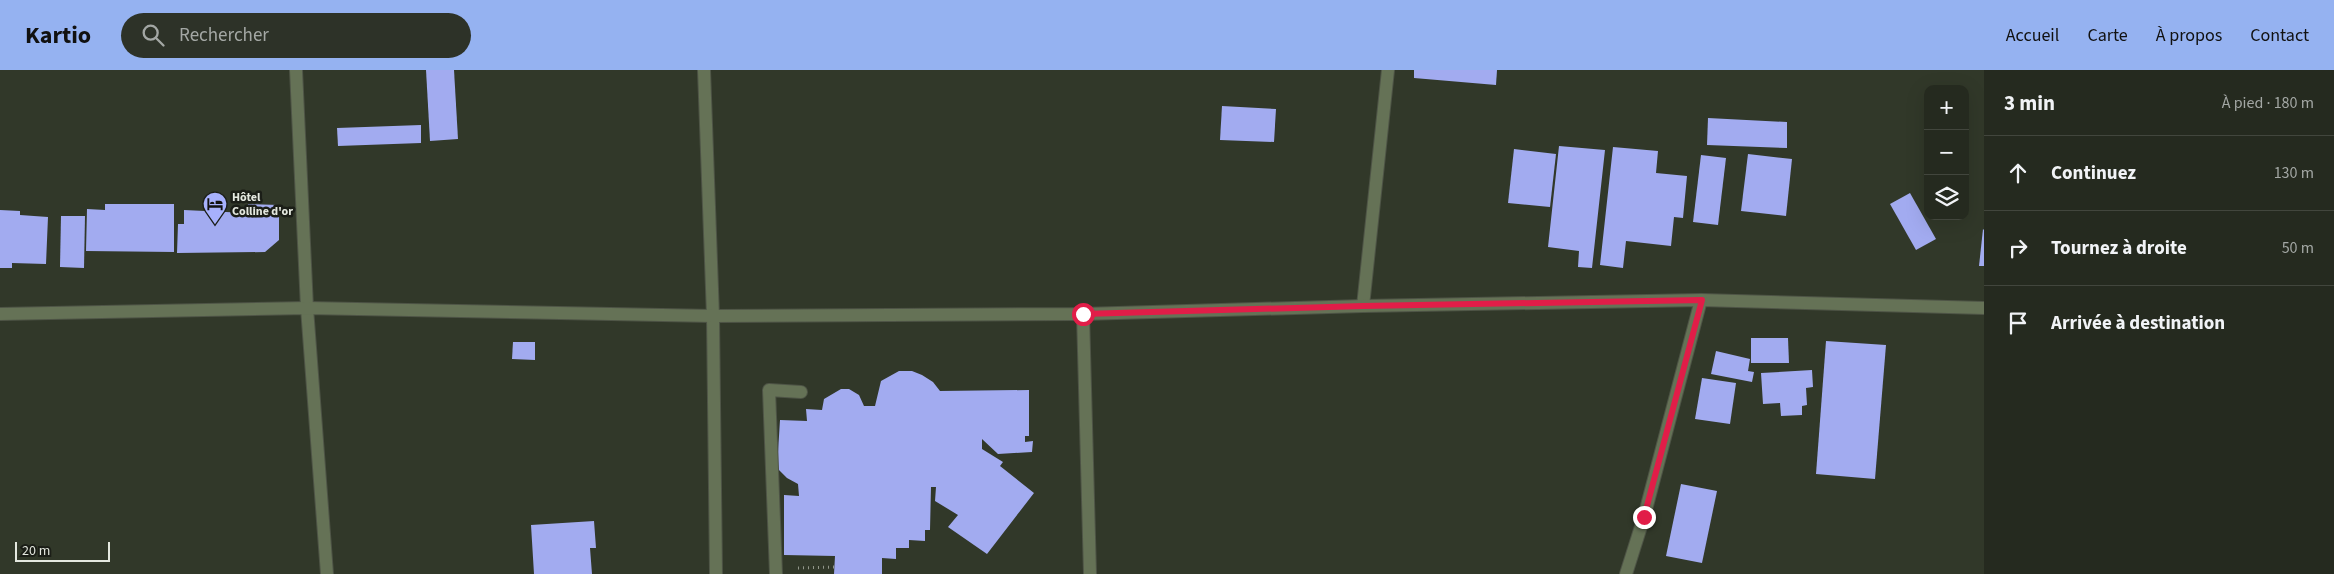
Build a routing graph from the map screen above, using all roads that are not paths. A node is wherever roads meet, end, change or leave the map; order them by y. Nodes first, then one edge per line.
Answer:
1 (296, 70) edge
2 (704, 70) edge
3 (1388, 70) edge
4 (1702, 300) junction
5 (1363, 306) junction
6 (307, 308) junction
7 (1984, 308) edge
8 (0, 314) edge
9 (1083, 314) junction
10 (713, 316) junction
11 (801, 392) dead end
12 (775, 571) edge
13 (327, 574) edge
14 (716, 574) edge
15 (1090, 574) edge
16 (1626, 574) edge

1 - 6 street
2 - 10 street
3 - 5 street
4 - 5 street
4 - 7 street
4 - 16 street
5 - 9 street
6 - 8 street
6 - 10 street
6 - 13 street
9 - 10 street
9 - 15 street
10 - 14 street
11 - 12 street

